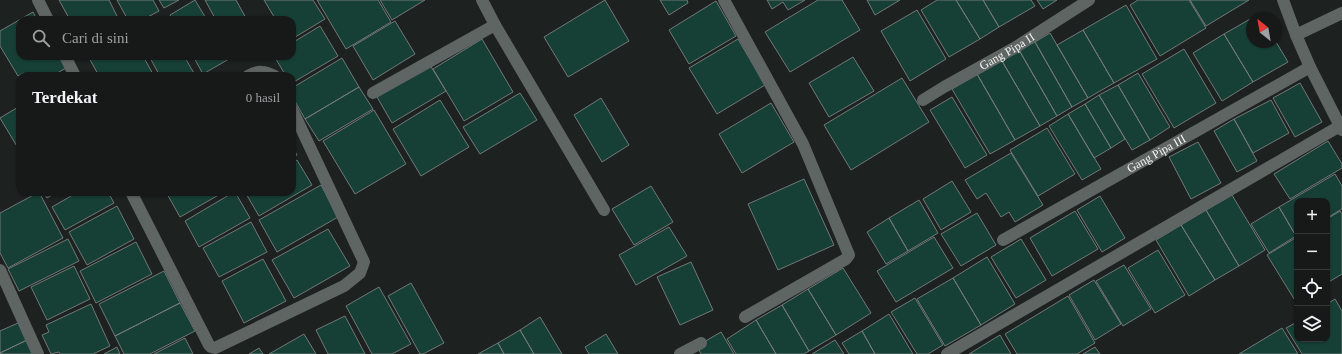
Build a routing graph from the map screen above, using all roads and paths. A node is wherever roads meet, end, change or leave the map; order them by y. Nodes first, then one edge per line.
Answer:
1 (38, 0) edge
2 (482, 0) edge
3 (724, 0) edge
4 (1089, 0) edge
5 (1283, 0) edge
6 (1342, 13) edge
7 (46, 16) edge
8 (495, 25) junction
9 (1296, 35) junction
10 (67, 60) edge
11 (1310, 67) junction
12 (73, 72) edge
13 (373, 93) dead end
14 (923, 100) dead end
15 (296, 118) edge
16 (1341, 128) edge
17 (134, 196) edge
18 (604, 210) dead end
19 (1003, 240) dead end
20 (0, 270) edge
21 (745, 317) dead end
22 (701, 343) dead end
23 (38, 354) edge
24 (680, 354) edge
25 (947, 354) edge

1 - 7 street
2 - 8 street
3 - 21 street
4 - 14 street, Gang Pipa II
5 - 9 street
6 - 9 street
8 - 13 street
8 - 18 street
9 - 11 street
10 - 12 street
11 - 16 street
11 - 19 street, Gang Pipa III
15 - 17 street
16 - 25 street
20 - 23 street
22 - 24 street

